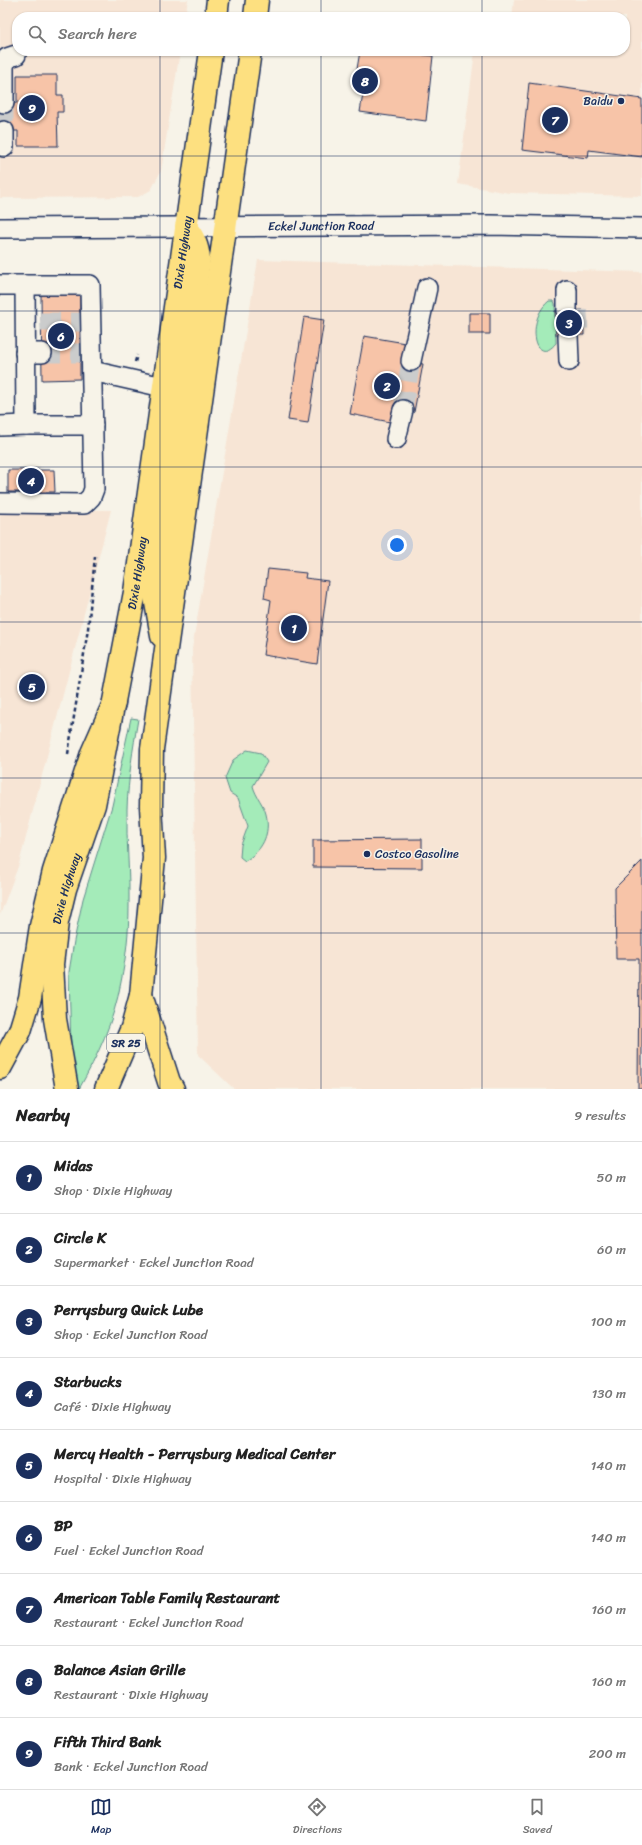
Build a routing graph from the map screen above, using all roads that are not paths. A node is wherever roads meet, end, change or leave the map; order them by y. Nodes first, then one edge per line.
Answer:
1 (218, 0) edge
2 (257, 0) edge
3 (217, 12) edge
4 (256, 12) edge
5 (13, 56) edge
6 (210, 56) edge
7 (249, 56) edge
8 (4, 103) dead end
9 (186, 227) junction
10 (226, 227) junction
11 (0, 228) edge
12 (642, 228) edge
13 (0, 285) edge
14 (25, 285) junction
15 (427, 288) dead end
16 (573, 336) tunnel mouth
17 (88, 359) junction
18 (411, 361) tunnel mouth
19 (574, 361) dead end
20 (163, 387) junction
21 (403, 410) tunnel mouth
22 (26, 425) junction
23 (93, 425) junction
24 (0, 426) edge
25 (396, 439) dead end
26 (91, 497) junction
27 (0, 498) edge
28 (0, 503) edge
29 (165, 657) junction
30 (114, 703) junction
31 (141, 995) junction
32 (0, 1068) edge
33 (67, 1089) edge
34 (106, 1089) edge
35 (173, 1089) edge

1 - 3 main road
2 - 4 main road
5 - 8 street
6 - 9 main road, Dixie Highway
7 - 10 main road
9 - 10 street, Eckel Junction Road
9 - 11 street, Eckel Junction Road
9 - 20 main road, Dixie Highway
9 - 29 main road
10 - 12 street, Eckel Junction Road
10 - 29 main road
13 - 14 street
14 - 17 street
14 - 22 street
15 - 18 street
16 - 19 street
17 - 20 street
17 - 23 street
20 - 30 main road, Dixie Highway
21 - 25 street
22 - 23 street
22 - 24 street
23 - 26 street
26 - 27 street
26 - 28 street
29 - 31 main road
30 - 32 main road
30 - 33 main road, Dixie Highway
31 - 34 main road, SR 25
31 - 35 main road

